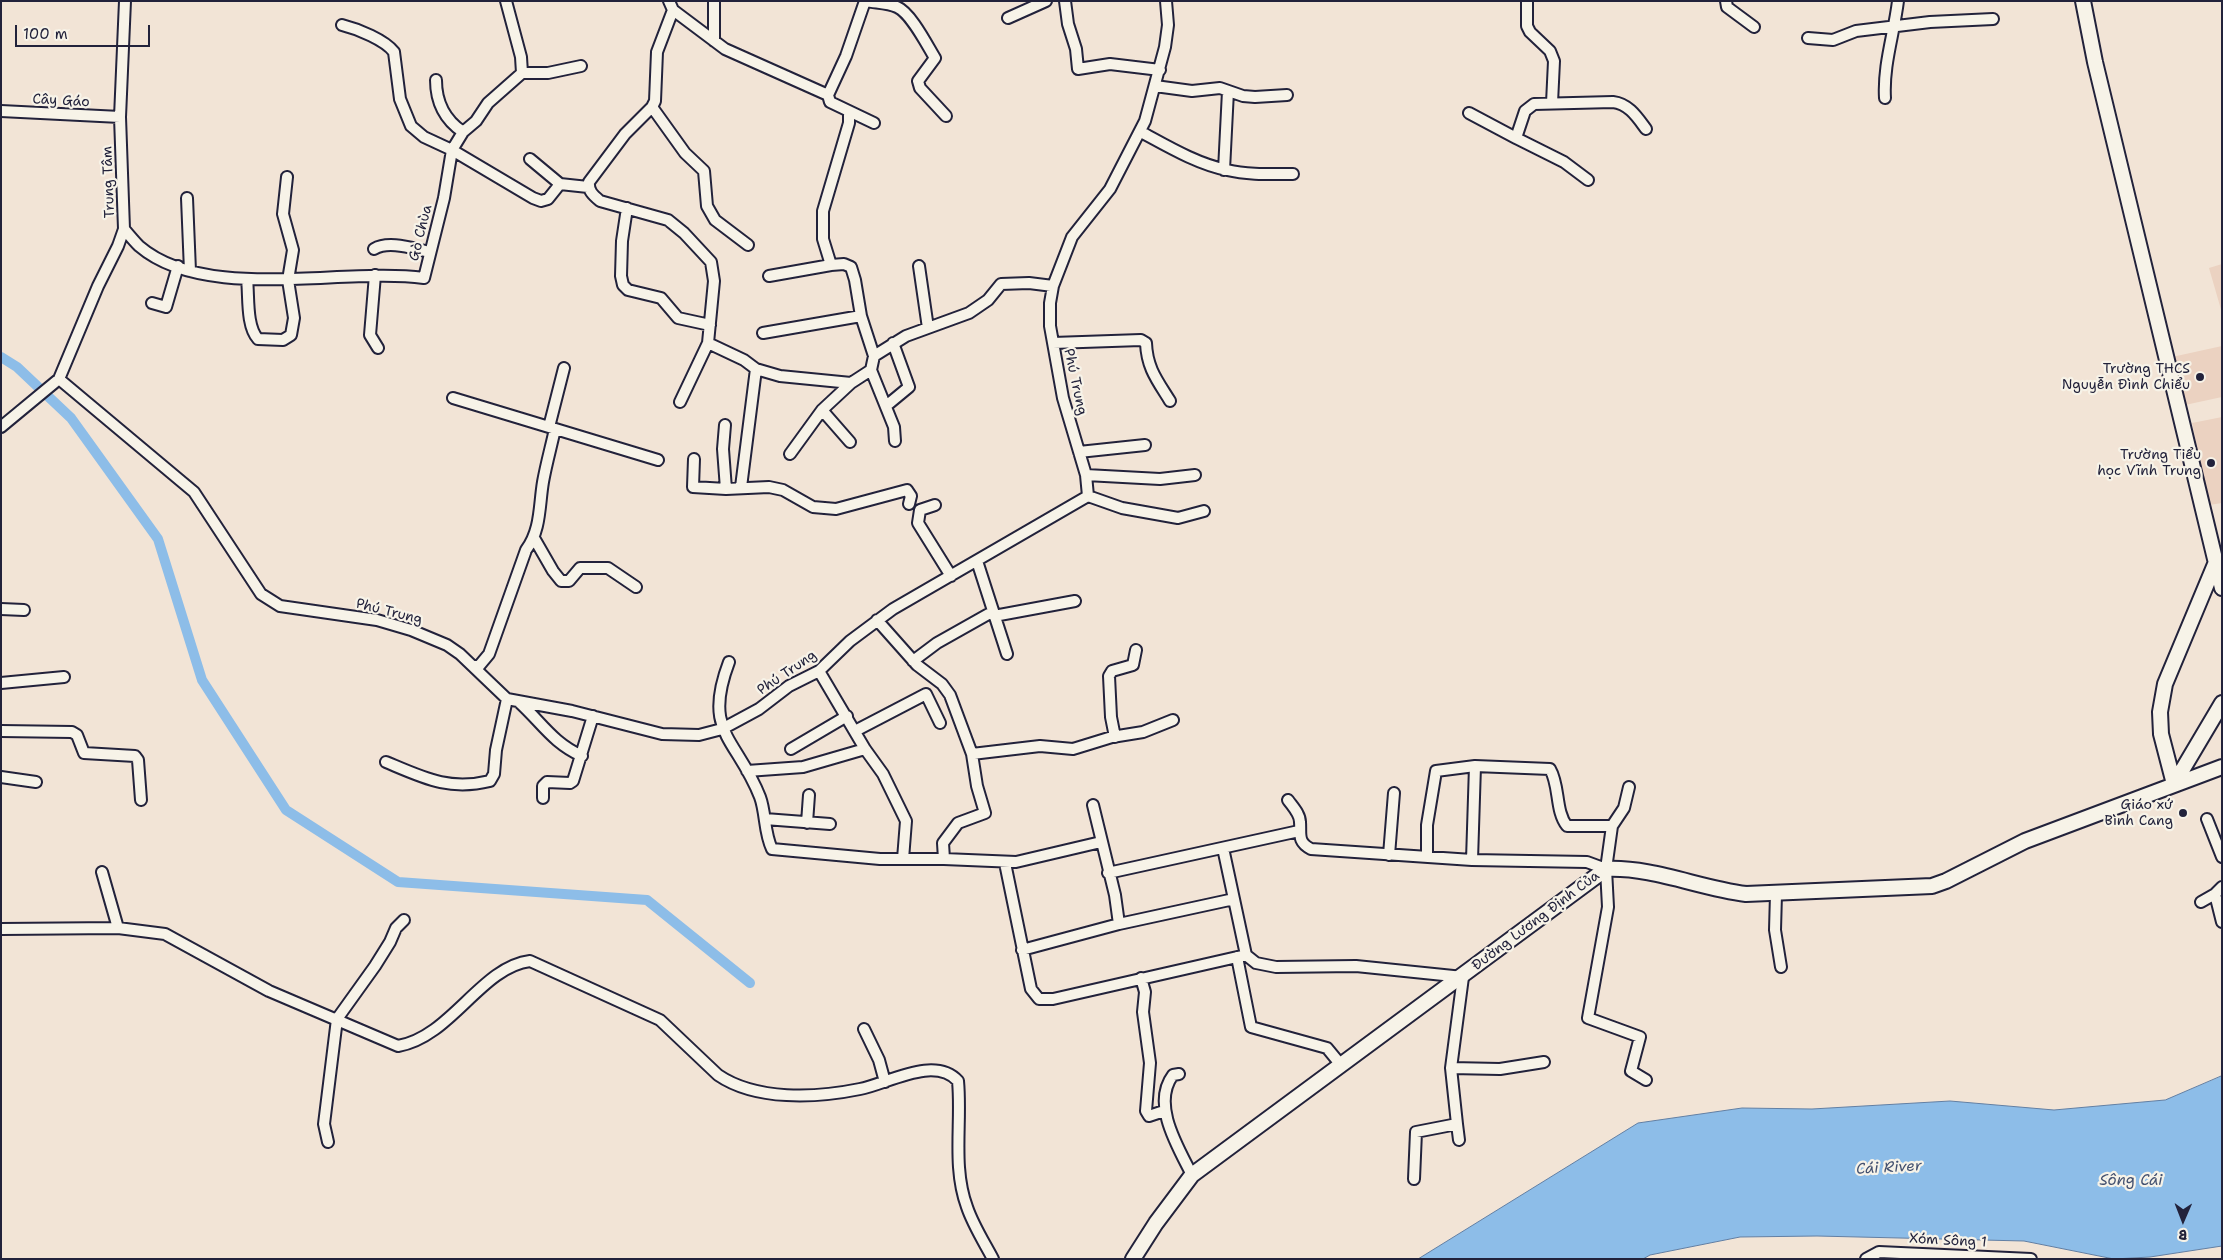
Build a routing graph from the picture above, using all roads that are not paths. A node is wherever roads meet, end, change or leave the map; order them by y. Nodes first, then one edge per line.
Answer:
1 (125, 1) edge
2 (506, 1) edge
3 (714, 1) edge
4 (866, 1) edge
5 (1046, 1) edge
6 (1065, 1) edge
7 (1166, 1) edge
8 (1527, 1) edge
9 (1726, 1) edge
10 (1898, 1) edge
11 (2084, 1) edge
12 (671, 6) edge
13 (1008, 18) dead end
14 (1992, 19) dead end
15 (342, 25) dead end
16 (1754, 27) dead end
17 (1894, 28) junction
18 (1808, 38) dead end
19 (714, 41) junction
20 (581, 66) dead end
21 (1160, 70) junction
22 (522, 74) junction
23 (436, 80) dead end
24 (1155, 86) junction
25 (1228, 91) junction
26 (828, 95) junction
27 (1287, 95) dead end
28 (1885, 98) dead end
29 (1552, 103) junction
30 (652, 107) junction
31 (1, 111) edge
32 (849, 113) junction
33 (1468, 114) dead end
34 (946, 116) dead end
35 (120, 117) junction
36 (874, 123) dead end
37 (1646, 129) dead end
38 (463, 132) junction
39 (1141, 132) junction
40 (1516, 138) junction
41 (452, 150) junction
42 (530, 159) dead end
43 (1224, 170) junction
44 (1293, 174) dead end
45 (287, 177) dead end
46 (1588, 180) dead end
47 (560, 184) junction
48 (588, 187) junction
49 (187, 198) dead end
50 (627, 208) junction
51 (124, 229) junction
52 (748, 245) dead end
53 (374, 249) dead end
54 (430, 252) junction
55 (831, 265) junction
56 (178, 266) junction
57 (919, 266) dead end
58 (190, 271) junction
59 (375, 275) junction
60 (770, 276) dead end
61 (247, 279) junction
62 (288, 280) junction
63 (1053, 286) junction
64 (152, 303) dead end
65 (861, 316) junction
66 (710, 325) junction
67 (928, 328) junction
68 (763, 333) dead end
69 (708, 343) junction
70 (894, 343) junction
71 (1053, 343) junction
72 (378, 348) dead end
73 (874, 356) junction
74 (564, 368) dead end
75 (756, 369) junction
76 (871, 370) junction
77 (58, 379) junction
78 (851, 382) junction
79 (453, 398) dead end
80 (680, 402) dead end
81 (1170, 402) dead end
82 (886, 406) junction
83 (822, 410) junction
84 (725, 425) dead end
85 (1, 427) edge
86 (552, 428) junction
87 (895, 441) dead end
88 (850, 442) dead end
89 (1145, 445) dead end
90 (1079, 452) junction
91 (790, 454) dead end
92 (694, 459) dead end
93 (658, 460) dead end
94 (1086, 475) junction
95 (1195, 475) dead end
96 (741, 487) junction
97 (726, 489) junction
98 (1088, 496) junction
99 (909, 504) dead end
100 (935, 506) dead end
101 (1204, 511) dead end
102 (534, 538) junction
103 (977, 561) junction
104 (2216, 562) junction
105 (951, 576) junction
106 (636, 587) dead end
107 (2222, 588) edge
108 (1075, 601) dead end
109 (1, 609) edge
110 (24, 610) dead end
111 (993, 614) junction
112 (877, 620) junction
113 (1136, 650) dead end
114 (1007, 654) dead end
115 (912, 661) junction
116 (729, 662) dead end
117 (474, 666) junction
118 (819, 671) junction
119 (64, 677) dead end
120 (1, 683) edge
121 (507, 699) junction
122 (519, 702) junction
123 (2222, 703) edge
124 (593, 716) junction
125 (847, 716) junction
126 (1173, 720) dead end
127 (940, 723) dead end
128 (722, 729) junction
129 (1, 731) edge
130 (855, 731) junction
131 (1115, 737) junction
132 (791, 749) dead end
133 (865, 749) junction
134 (972, 754) junction
135 (582, 756) junction
136 (386, 762) dead end
137 (1475, 766) junction
138 (2222, 767) edge
139 (747, 770) junction
140 (1, 777) edge
141 (36, 782) dead end
142 (2174, 784) junction
143 (1629, 787) dead end
144 (1394, 793) dead end
145 (809, 795) dead end
146 (543, 798) dead end
147 (141, 800) dead end
148 (1288, 800) dead end
149 (1093, 806) dead end
150 (765, 818) junction
151 (2207, 819) dead end
152 (807, 822) junction
153 (830, 824) dead end
154 (1612, 826) junction
155 (1299, 830) junction
156 (1101, 842) junction
157 (1223, 848) junction
158 (1389, 855) junction
159 (1426, 857) junction
160 (2222, 857) edge
161 (903, 859) junction
162 (944, 860) junction
163 (1472, 860) junction
164 (1005, 863) junction
165 (1606, 869) junction
166 (102, 872) dead end
167 (1108, 874) junction
168 (2218, 890) edge
169 (1776, 894) junction
170 (1234, 899) junction
171 (2201, 902) dead end
172 (404, 920) dead end
173 (2222, 922) edge
174 (1119, 924) junction
175 (118, 928) junction
176 (1, 929) edge
177 (1022, 950) junction
178 (1241, 956) junction
179 (1781, 967) dead end
180 (1463, 977) junction
181 (1141, 978) junction
182 (337, 1019) junction
183 (864, 1028) dead end
184 (1544, 1062) dead end
185 (1341, 1065) junction
186 (1451, 1068) junction
187 (1180, 1074) dead end
188 (1646, 1080) dead end
189 (884, 1082) junction
190 (1164, 1111) junction
191 (1457, 1124) junction
192 (1459, 1140) dead end
193 (328, 1142) dead end
194 (1192, 1175) junction
195 (1414, 1179) dead end
196 (993, 1259) edge
197 (1133, 1259) edge
198 (1866, 1259) edge
199 (2031, 1259) edge

1 - 35 street, Trung Tâm
2 - 22 street
3 - 19 street
4 - 26 street
4 - 34 street
5 - 13 street
6 - 21 street
7 - 21 street, Phú Trung
8 - 29 street
9 - 16 street
10 - 17 street
11 - 104 street
12 - 19 street
12 - 30 street
14 - 17 street
15 - 41 street
17 - 18 street
17 - 28 street
19 - 26 street
20 - 22 street
21 - 24 street, Phú Trung
22 - 38 street, Gò Chùa
23 - 38 street
24 - 25 street
24 - 39 street, Phú Trung
25 - 27 street
25 - 43 street
26 - 32 street
29 - 37 street
29 - 40 street
30 - 48 street
30 - 52 street
31 - 35 street, Cây Gáo
32 - 36 street
32 - 55 street
33 - 40 street
35 - 51 street, Trung Tâm
38 - 41 street, Gò Chùa
39 - 43 street
39 - 63 street, Phú Trung
40 - 46 street
41 - 47 street
41 - 54 street, Gò Chùa
42 - 47 street
43 - 44 street
45 - 62 street
47 - 48 street
48 - 50 street
49 - 58 street
50 - 66 street
50 - 66 street
51 - 56 street, Gò Chùa
51 - 77 street, Trung Tâm
53 - 54 street
54 - 59 street, Gò Chùa
55 - 60 street
55 - 65 street
56 - 58 street, Gò Chùa
56 - 64 street
57 - 67 street
58 - 61 street, Gò Chùa
59 - 62 street, Gò Chùa
59 - 72 street
61 - 62 street, Gò Chùa
61 - 62 street
63 - 67 street
63 - 71 street, Phú Trung
65 - 68 street
65 - 73 street
66 - 69 street
67 - 70 street
69 - 75 street
69 - 80 street
70 - 73 street
70 - 82 street
71 - 81 street
71 - 90 street, Phú Trung
73 - 76 street
74 - 86 street
75 - 78 street
75 - 96 street
76 - 78 street
76 - 82 street
77 - 85 street
77 - 117 street, Phú Trung
78 - 83 street
79 - 86 street
82 - 87 street
83 - 88 street
83 - 91 street
84 - 97 street
86 - 93 street
86 - 102 street
89 - 90 street
90 - 94 street, Phú Trung
92 - 97 street
94 - 95 street
94 - 98 street, Phú Trung
96 - 97 street
96 - 99 street
98 - 101 street
98 - 103 street, Phú Trung
100 - 105 street
102 - 106 street
102 - 117 street
103 - 105 street, Phú Trung
103 - 111 street
104 - 107 street
104 - 142 street
105 - 112 street, Phú Trung
108 - 111 street
109 - 110 street
111 - 114 street
111 - 115 street
112 - 115 street
112 - 118 street, Phú Trung
113 - 131 street
115 - 134 street
116 - 128 street
117 - 121 street, Phú Trung
118 - 125 street
118 - 128 street, Phú Trung
119 - 120 street
121 - 122 street, Phú Trung
121 - 136 street
122 - 124 street, Phú Trung
122 - 135 street
123 - 142 street
124 - 128 street, Phú Trung
124 - 135 street
125 - 130 street
125 - 132 street
126 - 131 street
127 - 130 street
128 - 139 street
129 - 147 street
130 - 133 street
131 - 134 street
133 - 139 street
133 - 161 street
134 - 162 street
135 - 146 street
137 - 154 street
137 - 159 street
137 - 163 street
138 - 142 street, Đường Lương Định Của
139 - 150 street
140 - 141 street
142 - 169 street, Đường Lương Định Của
143 - 154 street
144 - 158 street
145 - 152 street
148 - 155 street
149 - 156 street
150 - 152 street
150 - 161 street
151 - 160 street
152 - 153 street
154 - 165 street
155 - 157 street
155 - 158 street
156 - 164 street
156 - 167 street
157 - 167 street
157 - 170 street
158 - 159 street
159 - 163 street
161 - 162 street
162 - 164 street
163 - 165 street
164 - 177 street
165 - 169 street, Đường Lương Định Của
165 - 180 street, Đường Lương Định Của
165 - 188 street
166 - 175 street
167 - 174 street
168 - 171 street
168 - 173 street
169 - 179 street
170 - 174 street
170 - 178 street
172 - 182 street
174 - 177 street
175 - 176 street
175 - 182 street
177 - 181 street
178 - 180 street
178 - 181 street
178 - 185 street
180 - 185 street, Đường Lương Định Của
180 - 186 street
181 - 190 street
182 - 189 street
182 - 193 street
183 - 189 street
184 - 186 street
185 - 194 street, Đường Lương Định Của
186 - 191 street
187 - 190 street
189 - 196 street
190 - 194 street
191 - 192 street
191 - 195 street
194 - 197 street, Đường Lương Định Của
198 - 199 street, Xóm Sông 1

